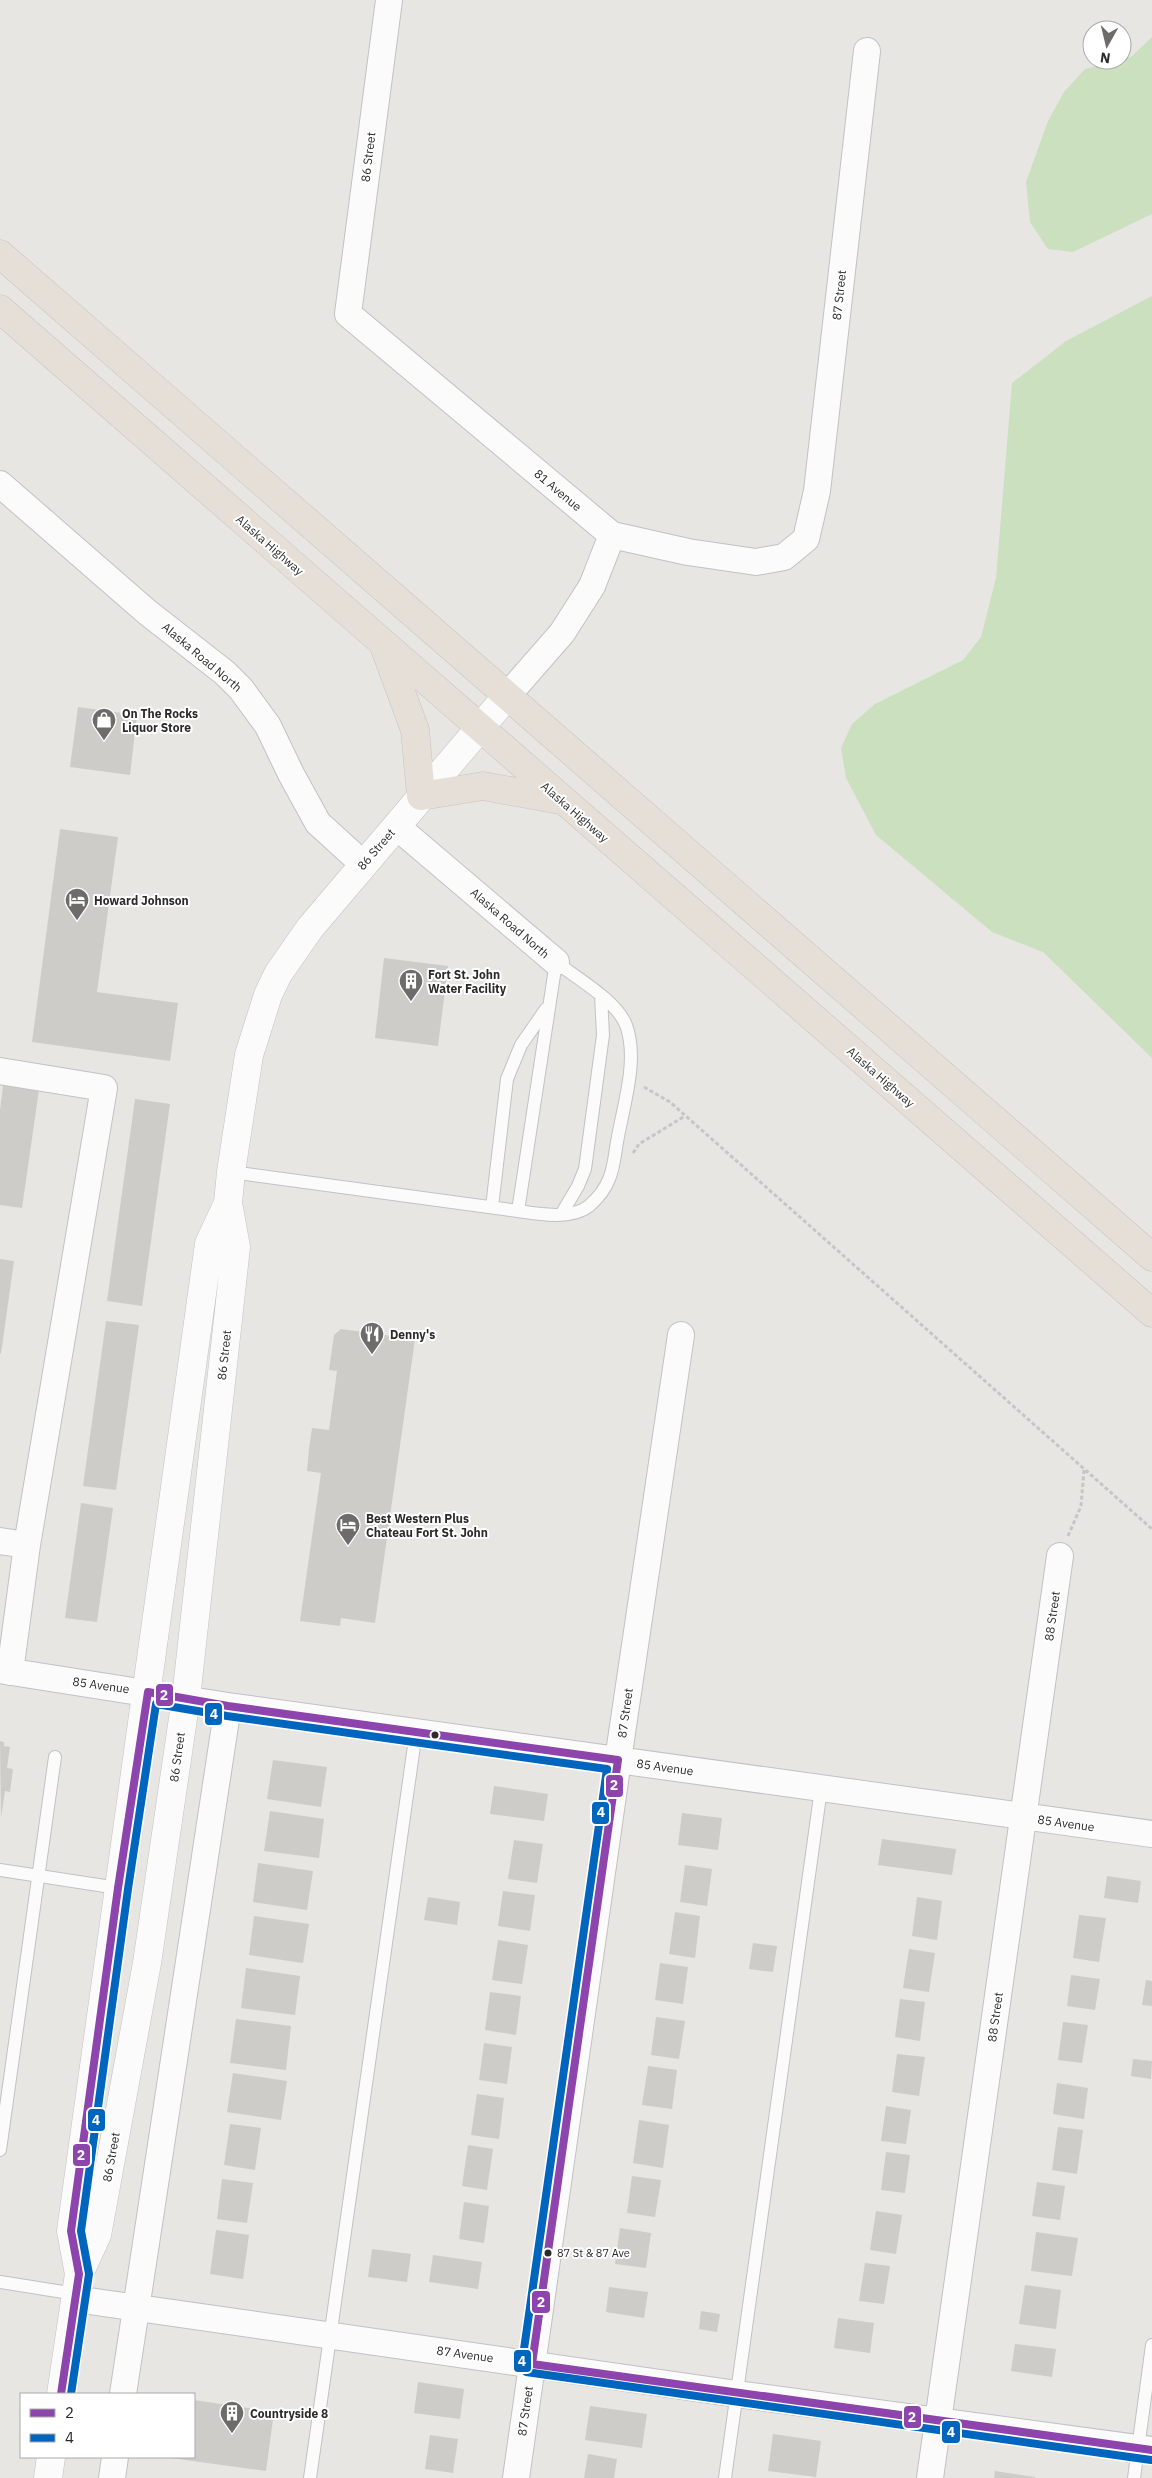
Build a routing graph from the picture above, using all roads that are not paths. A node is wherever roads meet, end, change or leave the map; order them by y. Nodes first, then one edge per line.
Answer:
1 (389, 0) edge
2 (867, 51) dead end
3 (0, 254) edge
4 (0, 309) edge
5 (348, 314) joint
6 (0, 484) edge
7 (612, 535) junction
8 (806, 539) joint
9 (383, 643) junction
10 (507, 696) junction
11 (480, 728) junction
12 (421, 796) junction
13 (562, 800) junction
14 (396, 826) junction
15 (363, 864) junction
16 (556, 962) junction
17 (600, 996) junction
18 (549, 1005) junction
19 (0, 1071) edge
20 (231, 1172) junction
21 (228, 1203) junction
22 (492, 1207) junction
23 (518, 1211) junction
24 (562, 1213) junction
25 (1152, 1257) edge
26 (1152, 1313) edge
27 (681, 1335) dead end
28 (0, 1540) edge
29 (27, 1545) junction
30 (1060, 1556) road end
31 (5, 1671) edge
32 (148, 1692) junction
33 (186, 1698) junction
34 (228, 1706) junction
35 (416, 1732) junction
36 (56, 1757) dead end
37 (618, 1760) junction
38 (821, 1789) junction
39 (1024, 1817) junction
40 (1152, 1834) edge
41 (0, 1870) edge
42 (39, 1876) junction
43 (118, 1888) junction
44 (0, 2150) edge
45 (0, 2282) edge
46 (77, 2289) junction
47 (136, 2309) junction
48 (330, 2336) junction
49 (1152, 2346) edge
50 (532, 2364) junction
51 (60, 2393) edge
52 (124, 2393) edge
53 (737, 2394) junction
54 (938, 2421) junction
55 (1145, 2449) edge
56 (51, 2458) edge
57 (115, 2458) edge
58 (48, 2478) edge
59 (112, 2478) edge
60 (310, 2478) edge
61 (516, 2478) edge
62 (725, 2478) edge
63 (930, 2478) edge
64 (1134, 2478) edge

1 - 5 street, 86 Street
2 - 8 street, 87 Street
3 - 10 highway
4 - 9 highway, Alaska Highway
5 - 7 street, 81 Avenue
6 - 15 street, Alaska Road North
7 - 8 street, 81 Avenue
7 - 10 street, 86 Street
9 - 11 highway, Alaska Highway
9 - 12 highway
10 - 11 main road, 86 Street
10 - 25 highway
11 - 12 main road, 86 Street
11 - 13 highway, Alaska Highway
12 - 13 highway
12 - 14 main road, 86 Street
13 - 26 highway, Alaska Highway
14 - 15 main road, 86 Street
14 - 16 street, Alaska Road North
15 - 20 main road, 86 Street
16 - 17 lane
16 - 18 lane
17 - 24 lane
17 - 24 lane
18 - 22 lane
18 - 23 lane
19 - 29 street
20 - 21 main road, 86 Street
20 - 22 lane
21 - 32 main road, 86 Street
21 - 33 main road, 86 Street
22 - 23 lane
23 - 24 lane
27 - 37 street, 87 Street
28 - 29 street
29 - 31 street
30 - 39 street, 88 Street
31 - 32 street, 85 Avenue
32 - 33 street, 85 Avenue
32 - 43 main road, 86 Street
33 - 34 street, 85 Avenue
33 - 46 main road, 86 Street
34 - 35 street, 85 Avenue
34 - 47 street
35 - 37 street, 85 Avenue
35 - 48 lane
36 - 42 lane
37 - 38 street, 85 Avenue
37 - 50 street, 87 Street
38 - 39 street, 85 Avenue
38 - 53 lane
39 - 40 street, 85 Avenue
39 - 54 street, 88 Street
41 - 42 lane
42 - 43 lane
42 - 44 lane
43 - 46 main road, 86 Street
45 - 46 lane
46 - 47 street, 87 Avenue
46 - 51 main road, 86 Street
47 - 48 street, 87 Avenue
47 - 52 street
48 - 50 street, 87 Avenue
48 - 60 lane
49 - 55 lane
50 - 53 street, 87 Avenue
50 - 61 street, 87 Street
53 - 54 street, 87 Avenue
53 - 62 lane
54 - 55 street, 87 Avenue
54 - 63 street, 88 Street
55 - 64 lane
56 - 58 main road
57 - 59 street

